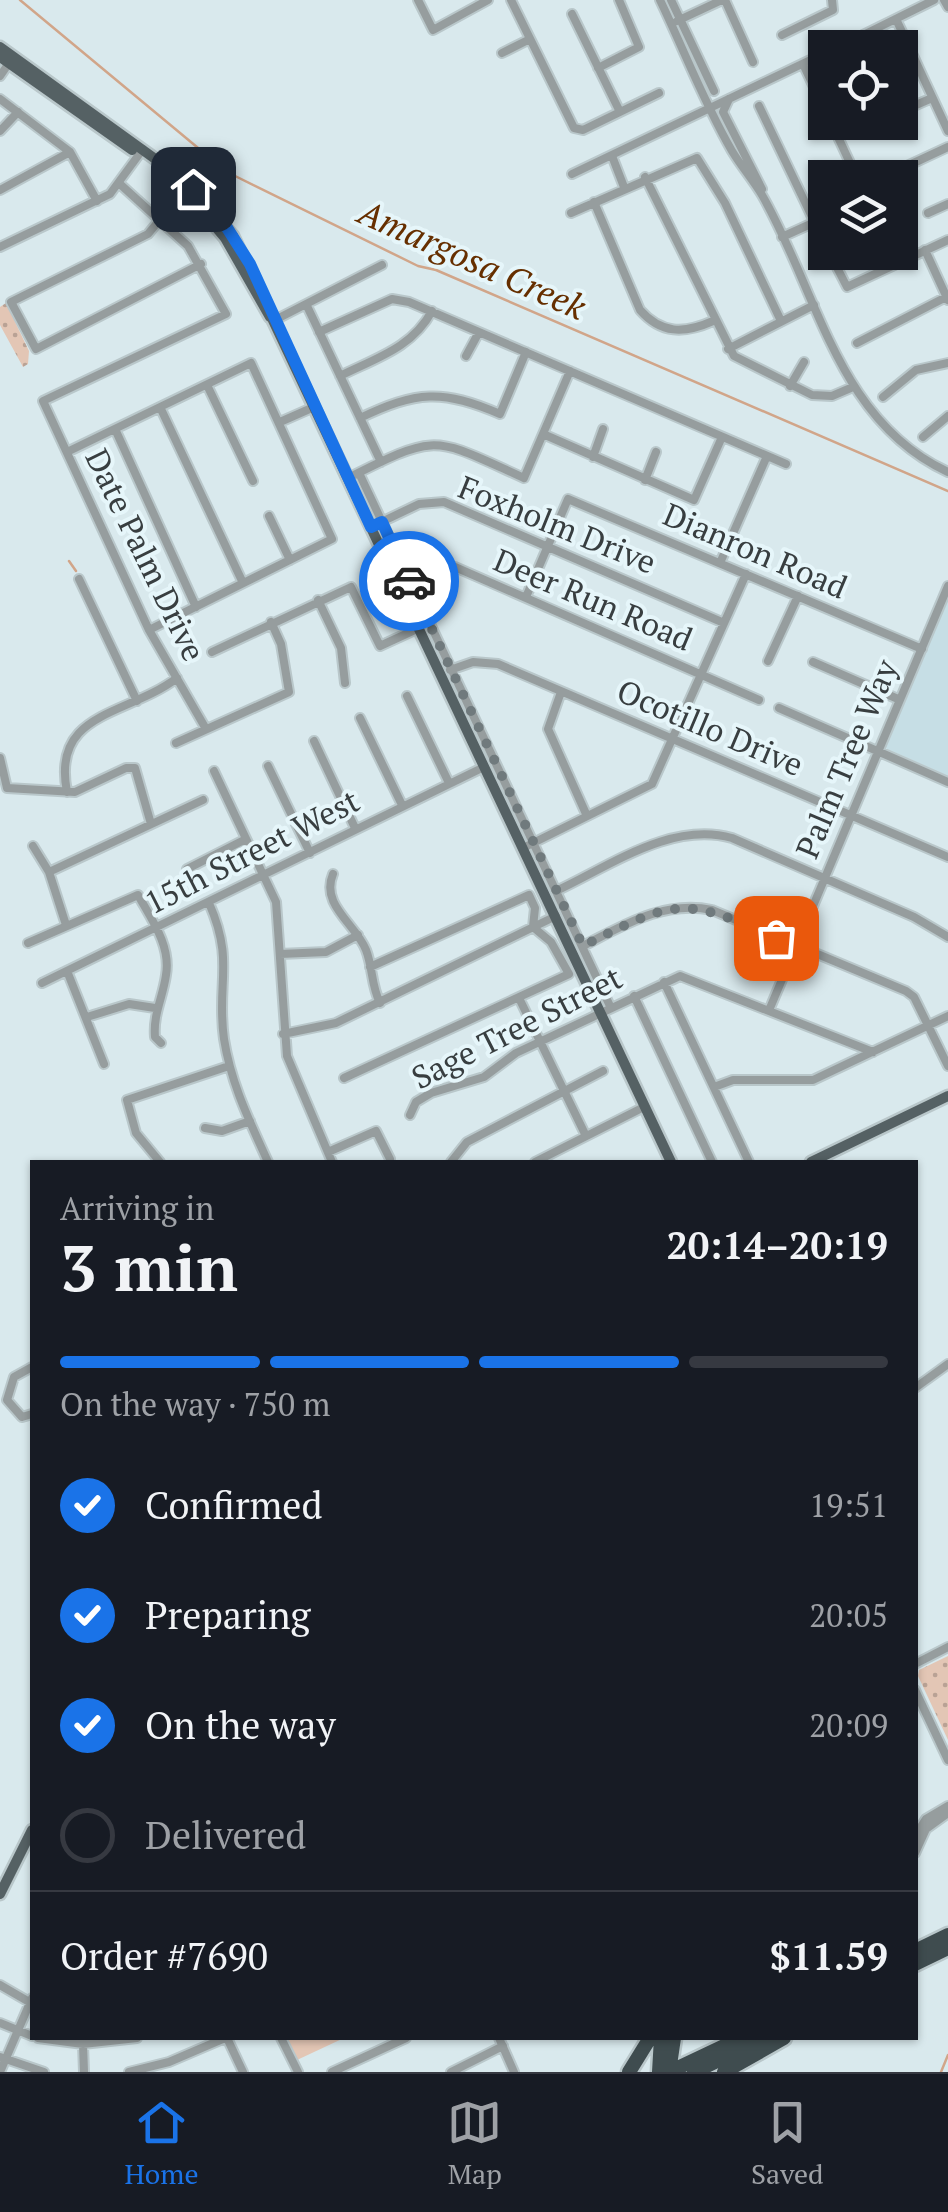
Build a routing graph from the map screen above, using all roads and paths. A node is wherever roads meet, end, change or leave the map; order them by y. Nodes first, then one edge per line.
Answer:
1 (418, 0) edge
2 (488, 0) edge
3 (512, 0) edge
4 (619, 0) edge
5 (660, 0) edge
6 (671, 0) edge
7 (724, 0) edge
8 (832, 0) edge
9 (934, 0) edge
10 (944, 0) edge
11 (948, 8) edge
12 (572, 14) dead end
13 (896, 19) junction
14 (676, 22) junction
15 (874, 30) edge
16 (901, 30) edge
17 (782, 35) dead end
18 (530, 39) junction
19 (0, 46) edge
20 (502, 53) dead end
21 (5, 60) edge
22 (753, 62) dead end
23 (808, 62) edge
24 (803, 64) junction
25 (918, 67) edge
26 (598, 68) junction
27 (808, 74) edge
28 (0, 76) edge
29 (714, 91) dead end
30 (64, 93) junction
31 (659, 93) dead end
32 (932, 98) junction
33 (0, 99) edge
34 (729, 99) junction
35 (918, 104) edge
36 (758, 106) dead end
37 (710, 108) junction
38 (18, 112) junction
39 (620, 112) junction
40 (948, 131) edge
41 (0, 132) edge
42 (948, 147) edge
43 (70, 152) junction
44 (141, 152) junction
45 (612, 156) junction
46 (918, 161) edge
47 (572, 174) dead end
48 (645, 177) junction
49 (122, 185) junction
50 (624, 186) junction
51 (0, 190) edge
52 (97, 201) junction
53 (765, 201) junction
54 (594, 202) junction
55 (948, 204) edge
56 (808, 208) edge
57 (570, 213) dead end
58 (928, 214) dead end
59 (162, 217) junction
60 (808, 225) edge
61 (782, 237) junction
62 (948, 240) edge
63 (0, 247) edge
64 (925, 250) junction
65 (918, 254) edge
66 (201, 264) junction
67 (382, 265) dead end
68 (838, 270) edge
69 (885, 270) edge
70 (948, 298) edge
71 (307, 306) junction
72 (814, 306) junction
73 (432, 311) junction
74 (273, 321) junction
75 (713, 321) junction
76 (781, 321) junction
77 (319, 332) junction
78 (479, 332) junction
79 (857, 343) dead end
80 (728, 349) junction
81 (526, 352) junction
82 (466, 356) dead end
83 (804, 362) dead end
84 (948, 363) edge
85 (570, 372) junction
86 (340, 376) junction
87 (207, 385) junction
88 (790, 386) junction
89 (853, 387) junction
90 (883, 397) dead end
91 (160, 407) junction
92 (314, 407) junction
93 (948, 416) edge
94 (360, 418) junction
95 (280, 422) junction
96 (115, 429) junction
97 (603, 429) dead end
98 (543, 434) junction
99 (922, 437) dead end
100 (722, 438) junction
101 (67, 452) junction
102 (656, 452) dead end
103 (767, 456) junction
104 (592, 458) junction
105 (381, 462) junction
106 (786, 464) dead end
107 (948, 472) edge
108 (353, 476) junction
109 (645, 480) junction
110 (252, 481) dead end
111 (269, 516) dead end
112 (376, 525) junction
113 (548, 545) junction
114 (290, 560) junction
115 (720, 563) junction
116 (746, 574) junction
117 (406, 576) junction
118 (80, 579) dead end
119 (243, 583) junction
120 (948, 586) edge
121 (798, 596) junction
122 (526, 597) junction
123 (318, 600) junction
124 (196, 606) junction
125 (271, 622) junction
126 (724, 623) junction
127 (419, 628) junction
128 (149, 630) junction
129 (922, 649) junction
130 (212, 652) dead end
131 (768, 662) dead end
132 (813, 662) dead end
133 (450, 670) junction
134 (702, 674) junction
135 (177, 678) junction
136 (346, 683) dead end
137 (561, 692) junction
138 (408, 696) dead end
139 (898, 699) junction
140 (759, 700) dead end
141 (137, 701) junction
142 (779, 708) dead end
143 (360, 718) dead end
144 (206, 729) junction
145 (674, 739) junction
146 (314, 742) dead end
147 (176, 743) dead end
148 (876, 751) junction
149 (0, 758) edge
150 (268, 766) dead end
151 (484, 766) junction
152 (214, 771) dead end
153 (948, 782) edge
154 (449, 783) junction
155 (67, 792) junction
156 (202, 800) dead end
157 (402, 805) junction
158 (587, 816) junction
159 (848, 816) junction
160 (151, 824) junction
161 (355, 828) junction
162 (246, 840) junction
163 (528, 845) junction
164 (33, 846) dead end
165 (310, 853) junction
166 (948, 857) edge
167 (187, 869) dead end
168 (49, 872) junction
169 (333, 874) dead end
170 (263, 876) junction
171 (823, 878) junction
172 (556, 891) junction
173 (209, 903) junction
174 (556, 916) junction
175 (66, 926) junction
176 (533, 927) junction
177 (157, 928) junction
178 (358, 935) junction
179 (948, 936) edge
180 (28, 943) dead end
181 (583, 946) junction
182 (795, 946) junction
183 (280, 954) junction
184 (370, 967) junction
185 (67, 971) junction
186 (664, 982) junction
187 (42, 983) dead end
188 (634, 996) junction
189 (519, 998) junction
190 (380, 1003) junction
191 (156, 1008) junction
192 (770, 1008) junction
193 (605, 1009) junction
194 (948, 1016) edge
195 (87, 1017) junction
196 (929, 1026) junction
197 (283, 1034) junction
198 (540, 1041) junction
199 (161, 1043) dead end
200 (872, 1052) junction
201 (104, 1064) dead end
202 (230, 1066) junction
203 (948, 1066) edge
204 (602, 1072) dead end
205 (344, 1078) dead end
206 (714, 1087) junction
207 (564, 1090) junction
208 (948, 1096) edge
209 (644, 1107) junction
210 (410, 1115) dead end
211 (250, 1121) junction
212 (204, 1128) dead end
213 (585, 1134) junction
214 (328, 1152) junction
215 (390, 1159) dead end
216 (158, 1160) edge
217 (267, 1160) edge
218 (331, 1160) edge
219 (453, 1160) edge
220 (540, 1160) edge
221 (669, 1160) edge
222 (711, 1160) edge
223 (748, 1160) edge
224 (815, 1160) edge
225 (947, 1368) edge
226 (30, 1369) edge
227 (918, 1386) edge
228 (30, 1415) edge
229 (948, 1647) edge
230 (918, 1662) edge
231 (918, 1696) edge
232 (948, 1760) edge
233 (948, 1809) edge
234 (934, 1816) junction
235 (918, 1833) edge
236 (30, 1834) edge
237 (918, 1847) edge
238 (0, 1894) edge
239 (948, 1935) edge
240 (948, 1948) edge
241 (918, 1950) edge
242 (918, 1963) edge
243 (0, 1985) edge
244 (30, 1999) edge
245 (30, 2006) edge
246 (0, 2023) edge
247 (20, 2033) junction
248 (30, 2036) edge
249 (56, 2040) edge
250 (119, 2040) edge
251 (221, 2040) edge
252 (227, 2040) edge
253 (282, 2040) edge
254 (402, 2040) edge
255 (649, 2040) edge
256 (667, 2040) edge
257 (668, 2040) edge
258 (719, 2040) edge
259 (737, 2040) edge
260 (761, 2040) edge
261 (780, 2040) edge
262 (501, 2042) edge
263 (83, 2044) junction
264 (703, 2056) junction
265 (4, 2059) edge
266 (691, 2067) edge
267 (0, 2072) edge
268 (44, 2072) edge
269 (84, 2072) edge
270 (129, 2072) edge
271 (243, 2072) edge
272 (298, 2072) edge
273 (332, 2072) edge
274 (451, 2072) edge
275 (514, 2072) edge
276 (629, 2072) edge
277 (659, 2072) edge
278 (668, 2072) edge
279 (724, 2072) edge

1 - 2 street
3 - 18 street
4 - 26 street
5 - 14 street
6 - 14 street
7 - 14 street
7 - 22 street
8 - 17 street
9 - 13 street
10 - 11 street
12 - 26 street
13 - 15 street
13 - 16 street
14 - 29 street
14 - 37 street
18 - 20 street
18 - 39 street
19 - 30 main road
21 - 28 street
21 - 30 main road
21 - 44 main road
23 - 24 street
24 - 27 street
24 - 34 street
25 - 32 street
26 - 39 street
30 - 44 main road
31 - 39 street
32 - 35 street
32 - 40 street
33 - 38 street
34 - 37 street
34 - 53 street
36 - 56 street
37 - 45 street
37 - 53 street
38 - 41 street
38 - 43 street
42 - 46 street
43 - 51 street
43 - 52 street
44 - 49 street
44 - 74 main road
45 - 47 street
45 - 50 street
48 - 50 street
48 - 75 street
48 - 76 street
49 - 52 street
49 - 59 street
50 - 54 street
52 - 63 street
53 - 61 street
54 - 57 street
54 - 75 street
55 - 58 street
59 - 66 street
59 - 66 street
60 - 61 street
61 - 72 street
62 - 64 street
64 - 65 street
64 - 70 street
66 - 101 street, Date Palm Drive
67 - 71 street
68 - 69 street
70 - 79 street
71 - 74 street
71 - 77 street
72 - 76 street
72 - 89 street
73 - 77 street
73 - 78 street
73 - 86 street
74 - 92 main road
75 - 80 street
76 - 80 street
77 - 86 street
78 - 81 street
78 - 82 street
80 - 88 street
81 - 85 street
81 - 94 street
83 - 88 street
84 - 90 street
85 - 98 street
85 - 100 street
86 - 94 street
87 - 91 street
87 - 95 street
87 - 110 street
88 - 89 street
89 - 107 street
91 - 96 street
91 - 119 street
92 - 95 street
92 - 108 main road
93 - 99 street
94 - 105 street
95 - 114 street
96 - 101 street
96 - 124 street
97 - 104 street
98 - 104 street
98 - 105 street
100 - 103 street
100 - 109 street
101 - 128 street, Date Palm Drive
102 - 109 street
103 - 106 street
103 - 115 street
104 - 109 street
105 - 108 street
108 - 112 main road
111 - 114 street
112 - 113 street, Foxholm Drive
112 - 117 street
112 - 127 main road
113 - 115 street, Dianron Road
113 - 122 street
113 - 126 street, Foxholm Drive
114 - 119 street
115 - 116 street, Dianron Road
116 - 121 street, Dianron Road
116 - 126 street
117 - 122 street, Deer Run Road
117 - 133 street
118 - 141 street
119 - 124 street
120 - 129 street, Palm Tree Way
121 - 129 street, Dianron Road
121 - 131 street
122 - 134 street, Deer Run Road
123 - 125 street
123 - 127 street
123 - 136 street
124 - 128 street
125 - 130 street
125 - 144 street
126 - 134 street
127 - 151 main road
128 - 135 street, Date Palm Drive
129 - 139 street, Palm Tree Way
132 - 139 street
133 - 137 street, Ocotillo Drive
133 - 163 street
134 - 140 street, Deer Run Road
134 - 145 street
135 - 141 street
135 - 144 street, Date Palm Drive
137 - 145 street, Ocotillo Drive
137 - 158 street
138 - 154 street
139 - 148 street, Palm Tree Way
141 - 155 street
142 - 148 street
143 - 157 street
144 - 147 street
145 - 158 street
145 - 159 street, Ocotillo Drive
146 - 161 street
148 - 153 street
148 - 159 street, Palm Tree Way
149 - 155 street
150 - 165 street
151 - 154 street, 15th Street West
151 - 163 main road
152 - 162 street
154 - 157 street, 15th Street West
155 - 160 street
156 - 160 street
157 - 161 street, 15th Street West
158 - 163 street
159 - 166 street, Ocotillo Drive
159 - 171 street, Palm Tree Way
160 - 168 street
161 - 165 street, 15th Street West
162 - 167 street
162 - 170 street
163 - 172 street
163 - 174 main road
164 - 168 street
165 - 170 street, 15th Street West
168 - 175 street
169 - 178 street
170 - 173 street, 15th Street West
170 - 183 street
171 - 172 street
171 - 179 street
171 - 182 street, Palm Tree Way
172 - 181 street
173 - 177 street, 15th Street West
173 - 202 street
174 - 176 street
174 - 193 main road
175 - 177 street
175 - 180 street
176 - 184 street
176 - 189 street
176 - 190 street
177 - 185 street, 15th Street West
177 - 191 street
178 - 183 street
178 - 184 street
181 - 182 street
181 - 193 street
182 - 192 street, Palm Tree Way
182 - 196 street
183 - 197 street
184 - 190 street
185 - 187 street, 15th Street West
185 - 195 street
186 - 188 street, Sage Tree Street
186 - 192 street, Sage Tree Street
186 - 206 street
188 - 193 street, Sage Tree Street
188 - 222 street
189 - 198 street
189 - 205 street
190 - 197 street
191 - 195 street
191 - 199 street
192 - 200 street, Sage Tree Street
193 - 198 street, Sage Tree Street
193 - 209 main road
194 - 196 street
195 - 201 street
196 - 200 street
196 - 203 street
197 - 214 street
198 - 207 street
198 - 210 street, Sage Tree Street
200 - 206 street
202 - 211 street
202 - 216 street
204 - 207 street
206 - 223 street
207 - 213 street
207 - 219 street
208 - 224 main road
209 - 213 street
209 - 221 main road
211 - 212 street
211 - 217 street
213 - 220 street
214 - 215 street
214 - 218 street
225 - 227 street
226 - 228 street
229 - 230 street
231 - 232 street
233 - 234 street
234 - 235 street
234 - 237 street
236 - 238 main road
239 - 241 highway
240 - 242 highway
243 - 244 street
245 - 247 street
246 - 247 street
247 - 248 street
247 - 265 street
249 - 263 street
250 - 263 street
251 - 270 street
252 - 271 street
253 - 272 street
254 - 273 street
255 - 276 highway
256 - 277 highway
257 - 278 highway
258 - 264 highway
259 - 264 highway
260 - 266 highway
261 - 279 highway
262 - 274 street
262 - 275 street
263 - 269 street
264 - 266 highway
265 - 267 street
265 - 268 street
266 - 278 highway

